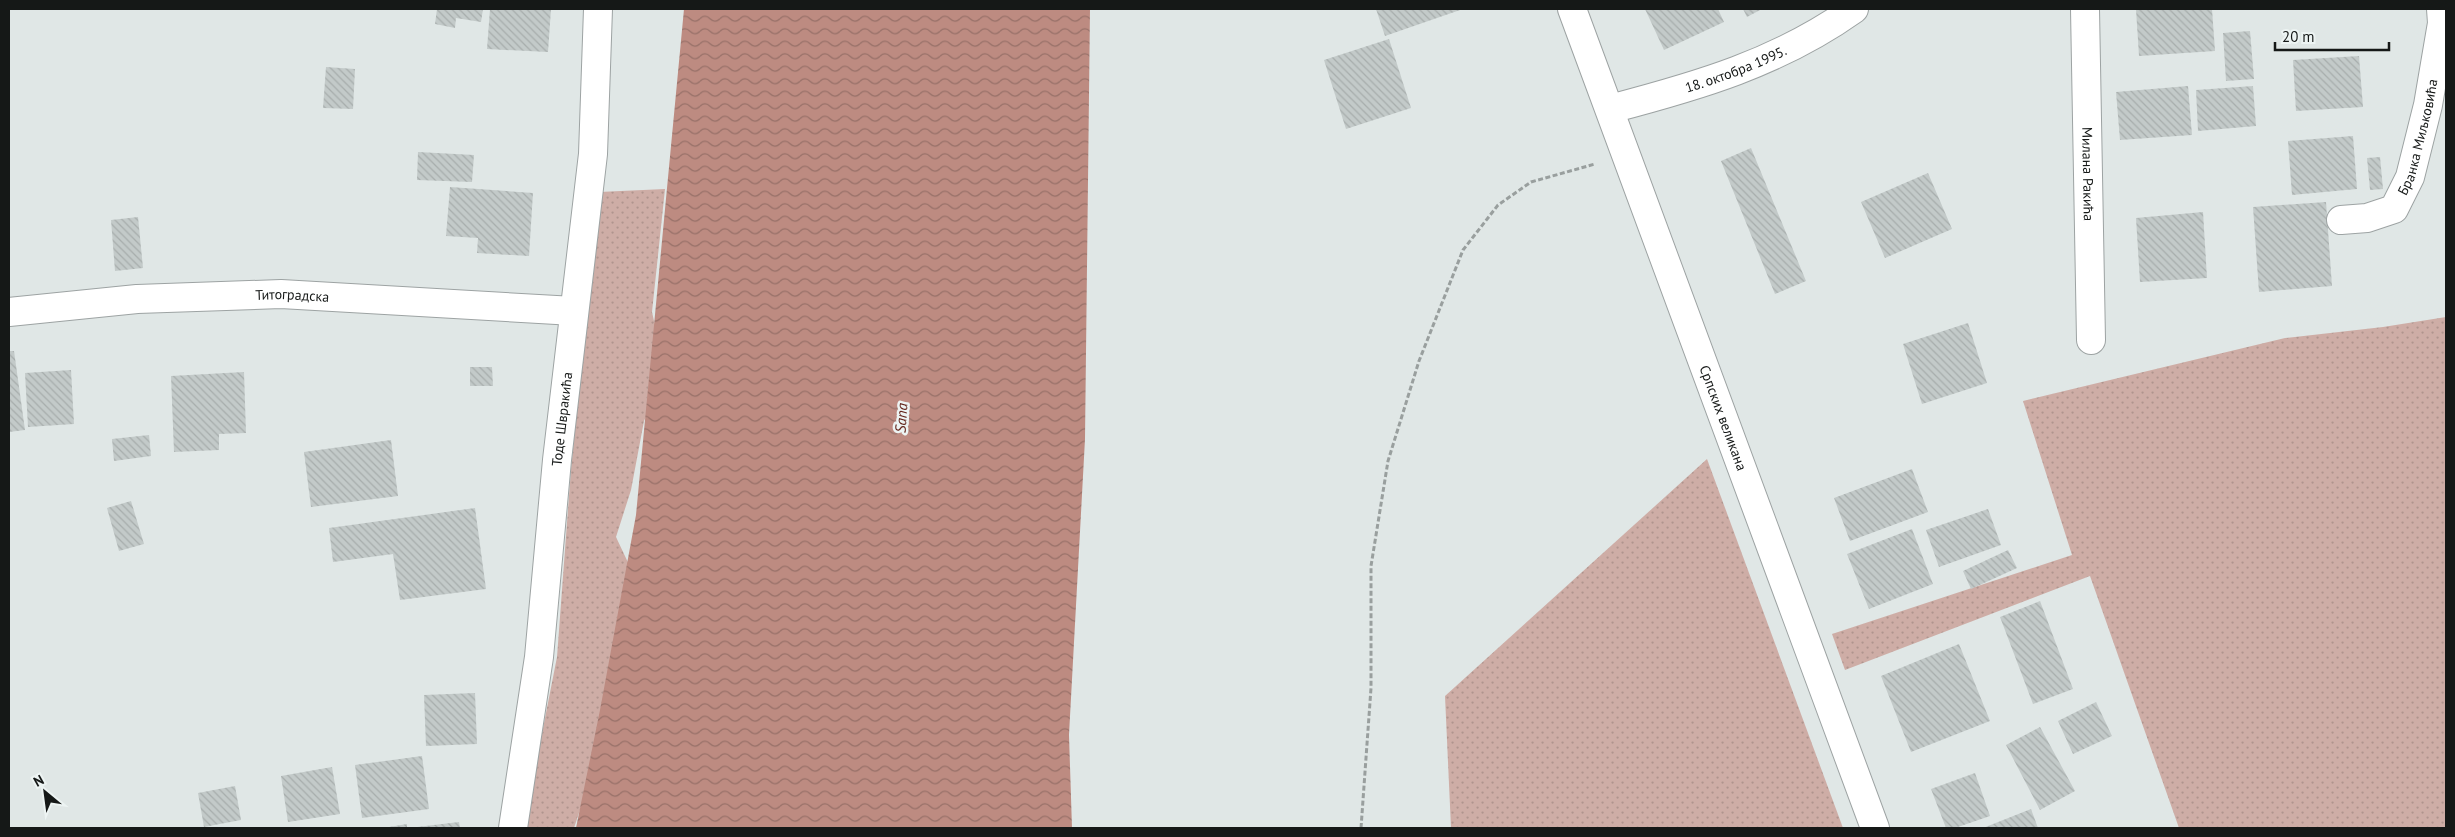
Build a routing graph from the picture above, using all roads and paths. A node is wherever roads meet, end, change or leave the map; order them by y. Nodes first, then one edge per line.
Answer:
1 (598, 9) edge
2 (1572, 9) edge
3 (1854, 9) edge
4 (2085, 9) edge
5 (2441, 9) edge
6 (1610, 109) junction
7 (1626, 154) junction
8 (2341, 220) dead end
9 (574, 311) junction
10 (9, 312) edge
11 (2091, 340) dead end
12 (513, 828) edge
13 (1361, 828) edge
14 (1875, 828) edge

1 - 9 street, Тоде Швракића
2 - 6 street, Српских великана
3 - 6 street, 18. октобра 1995.
4 - 11 street, Милана Ракића
5 - 8 street, Бранка Миљковића
6 - 7 street, Српских великана
7 - 13 path
7 - 14 street, Српских великана
9 - 10 street, Титоградска
9 - 12 street, Тоде Швракића

